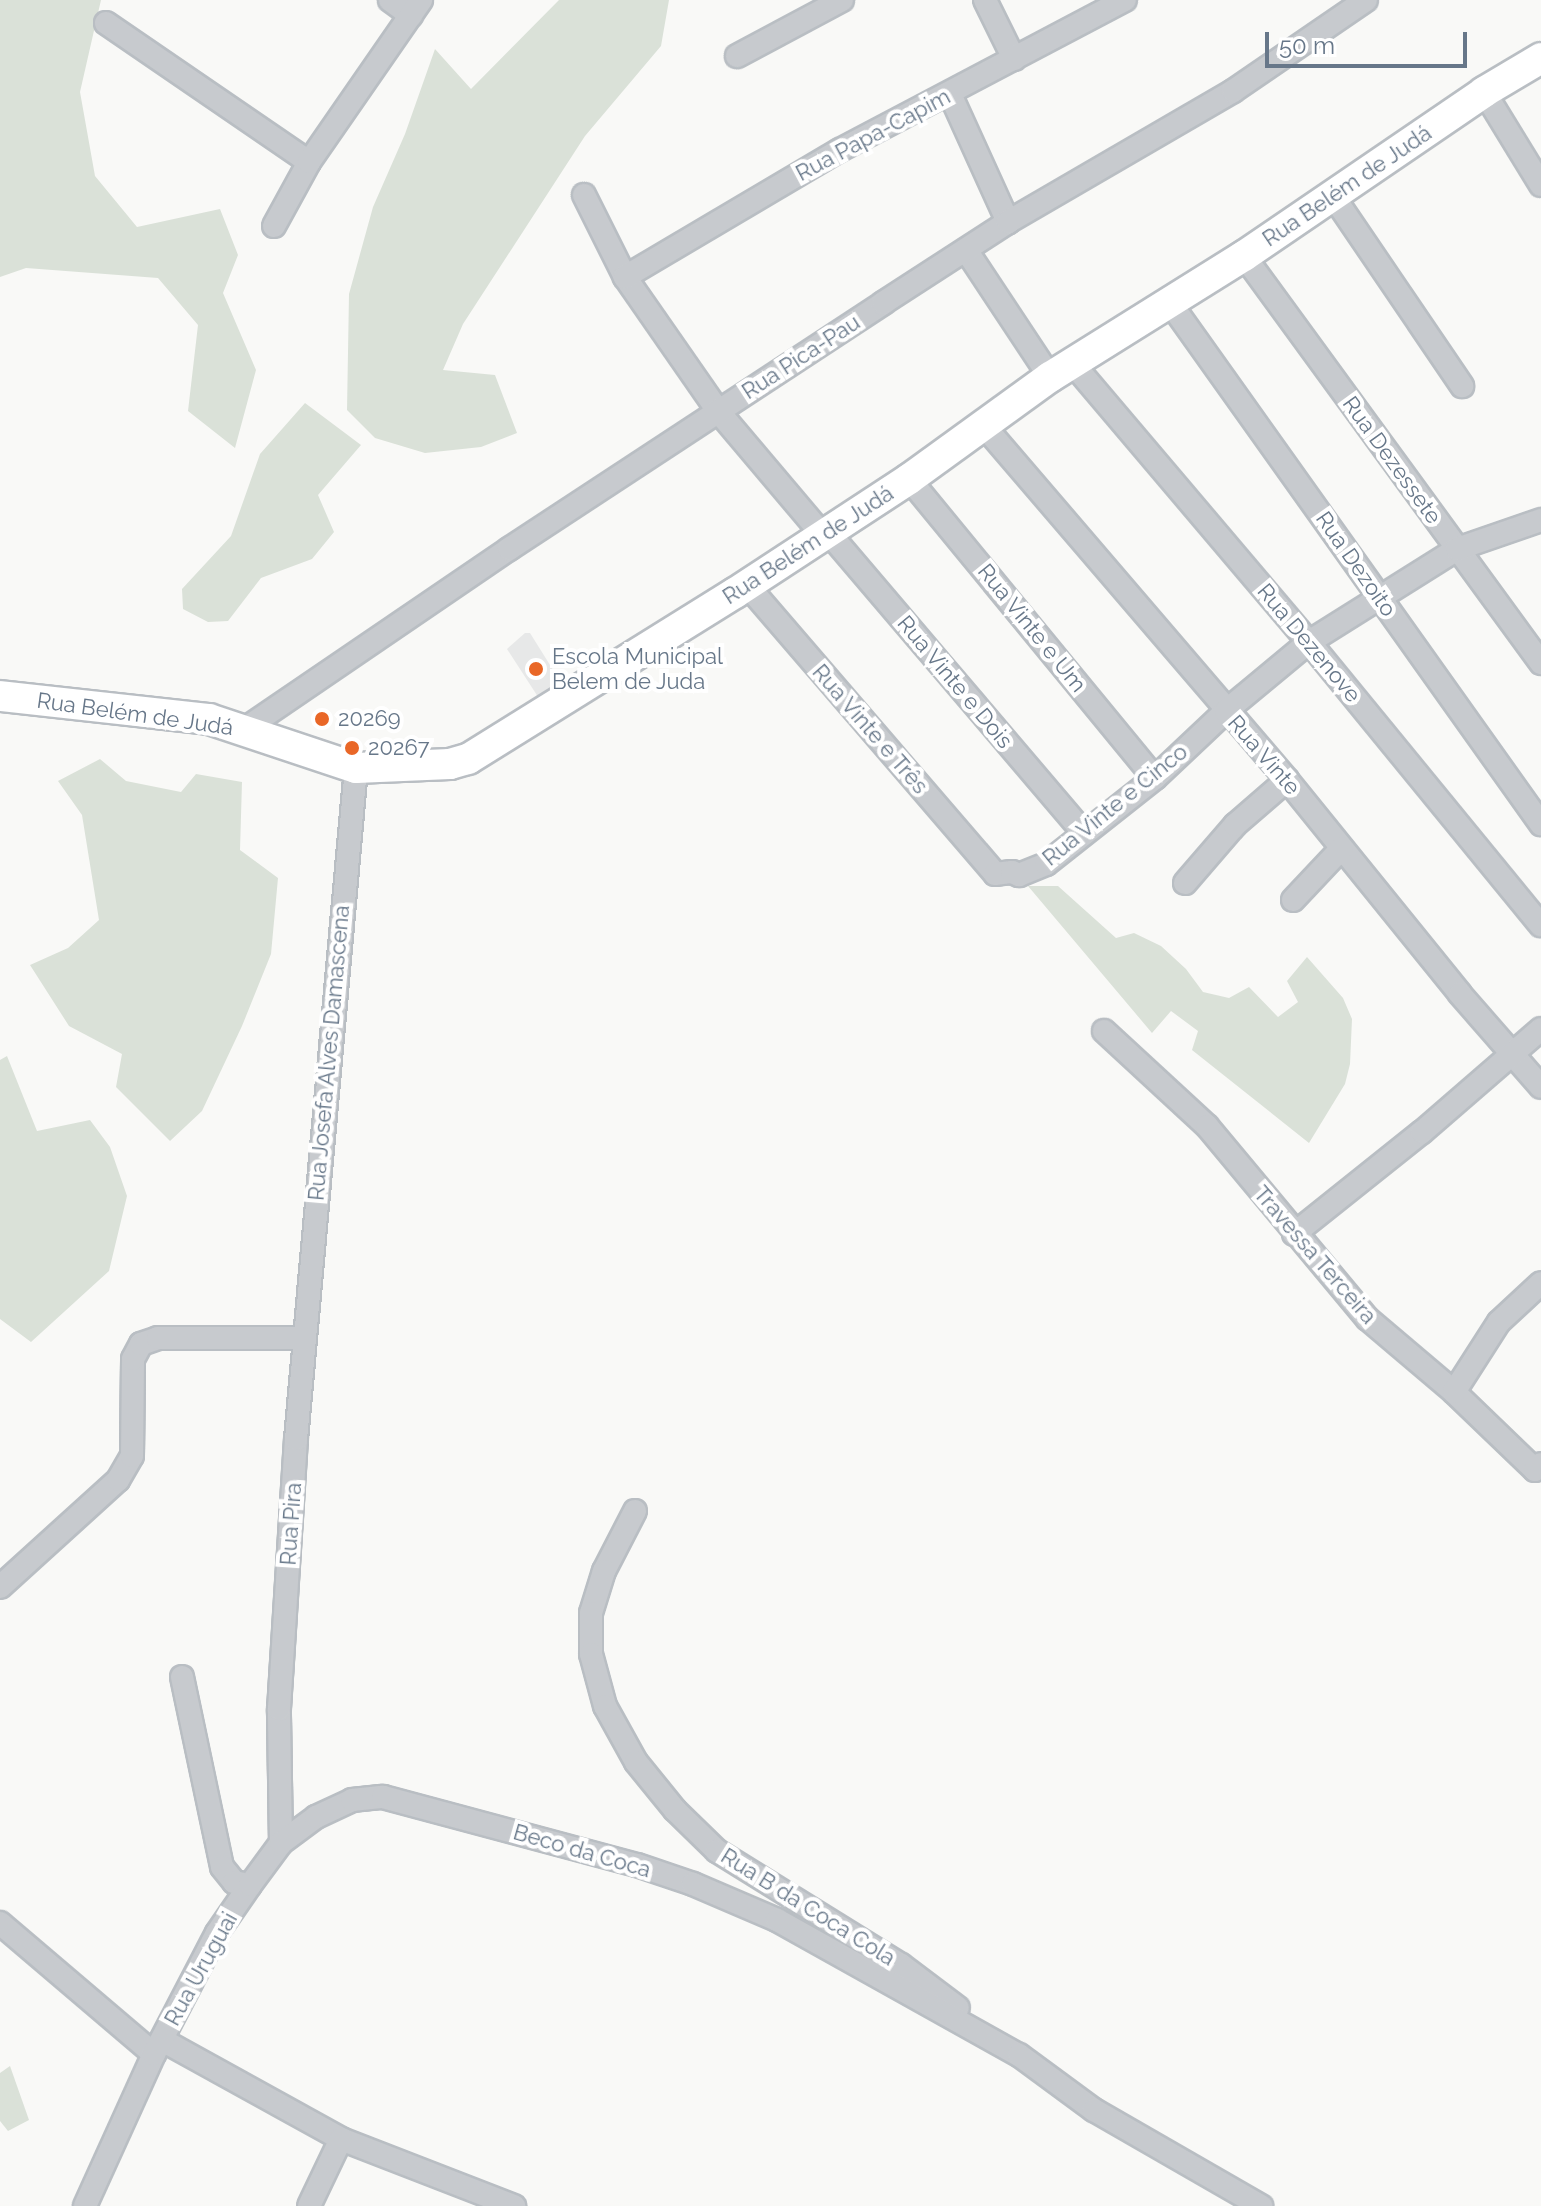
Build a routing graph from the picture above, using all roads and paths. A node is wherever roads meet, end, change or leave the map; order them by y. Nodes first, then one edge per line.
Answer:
1 (390, 0) edge
2 (842, 0) edge
3 (985, 0) edge
4 (1125, 0) edge
5 (1366, 0) edge
6 (416, 8) edge
7 (106, 23) dead end
8 (737, 56) dead end
9 (1541, 58) edge
10 (1014, 59) junction
11 (1484, 92) junction
12 (950, 94) junction
13 (309, 162) junction
14 (1541, 185) edge
15 (584, 195) dead end
16 (1333, 196) junction
17 (1008, 222) junction
18 (274, 226) dead end
19 (966, 250) junction
20 (1244, 256) junction
21 (625, 277) junction
22 (1170, 303) junction
23 (1062, 371) junction
24 (1462, 386) dead end
25 (718, 411) junction
26 (984, 426) junction
27 (909, 479) junction
28 (1541, 520) edge
29 (824, 532) junction
30 (1457, 549) junction
31 (746, 584) junction
32 (1378, 596) junction
33 (1309, 642) junction
34 (1541, 663) edge
35 (0, 696) edge
36 (1226, 711) junction
37 (245, 729) junction
38 (356, 768) junction
39 (1155, 778) junction
40 (1287, 780) junction
41 (1541, 824) edge
42 (1084, 833) junction
43 (1342, 848) junction
44 (995, 874) joint
45 (1185, 883) dead end
46 (1293, 900) dead end
47 (1541, 925) edge
48 (1541, 1029) edge
49 (1104, 1031) dead end
50 (1512, 1055) junction
51 (1541, 1087) edge
52 (1294, 1234) junction
53 (1541, 1283) edge
54 (304, 1338) junction
55 (1454, 1392) junction
56 (1538, 1467) edge
57 (635, 1511) dead end
58 (0, 1587) edge
59 (182, 1677) dead end
60 (383, 1797) joint
61 (281, 1843) junction
62 (250, 1885) junction
63 (777, 1920) joint
64 (0, 1923) edge
65 (158, 2047) junction
66 (1019, 2055) junction
67 (341, 2139) junction
68 (85, 2206) edge
69 (309, 2206) edge
70 (514, 2206) edge
71 (1261, 2206) edge

1 - 6 street
2 - 8 street
3 - 10 street
4 - 10 street, Rua Papa-Capim
5 - 17 street, Rua Pica-Pau
6 - 13 street
7 - 13 street
9 - 11 street, Rua Belém de Judá
10 - 12 street, Rua Papa-Capim
11 - 14 street
11 - 16 street, Rua Belém de Judá
12 - 17 street
12 - 21 street, Rua Papa-Capim
13 - 18 street
15 - 21 street
16 - 20 street, Rua Belém de Judá
16 - 24 street
17 - 19 street, Rua Pica-Pau
19 - 23 street, Rua Dezenove
19 - 25 street, Rua Pica-Pau
20 - 22 street, Rua Belém de Judá
20 - 30 street, Rua Dezessete
21 - 25 street
22 - 23 street, Rua Belém de Judá
22 - 32 street, Rua Dezoito
23 - 26 street, Rua Belém de Judá
23 - 33 street, Rua Dezenove
25 - 29 street
25 - 37 street, Rua Pica-Pau
26 - 27 street, Rua Belém de Judá
26 - 36 street, Rua Vinte
27 - 29 street, Rua Belém de Judá
27 - 39 street, Rua Vinte e Um
28 - 30 street, Rua Vinte e Cinco
29 - 31 street, Rua Belém de Judá
29 - 42 street, Rua Vinte e Dois
30 - 32 street, Rua Vinte e Cinco
30 - 34 street, Rua Dezessete
31 - 38 street, Rua Belém de Judá
31 - 44 street, Rua Vinte e Três
32 - 33 street, Rua Vinte e Cinco
32 - 41 street, Rua Dezoito
33 - 36 street, Rua Vinte e Cinco
33 - 47 street, Rua Dezenove
35 - 37 street, Rua Belém de Judá
36 - 39 street, Rua Vinte e Cinco
36 - 40 street, Rua Vinte
37 - 38 street, Rua Belém de Judá
38 - 54 street, Rua Josefa Alves Damascena
39 - 42 street, Rua Vinte e Cinco
40 - 43 street, Rua Vinte
40 - 45 street
42 - 44 street, Rua Vinte e Cinco
43 - 46 street
43 - 50 street, Rua Vinte
48 - 50 street
49 - 52 street, Travessa Terceira
50 - 51 street, Rua Vinte
50 - 52 street
52 - 55 street, Travessa Terceira
53 - 55 street
54 - 58 street
54 - 61 street, Rua Pira
55 - 56 street, Travessa Terceira
57 - 66 street, Rua B da Coca Cola
59 - 62 street
60 - 61 street, Rua Uruguai
60 - 63 street, Beco da Coca
61 - 62 street, Rua Uruguai
62 - 65 street, Rua Uruguai
63 - 66 street, Rua B da Coca Cola
64 - 65 street
65 - 67 street
65 - 68 street, Rua Uruguai
66 - 71 street, Rua B da Coca Cola
67 - 69 street
67 - 70 street

